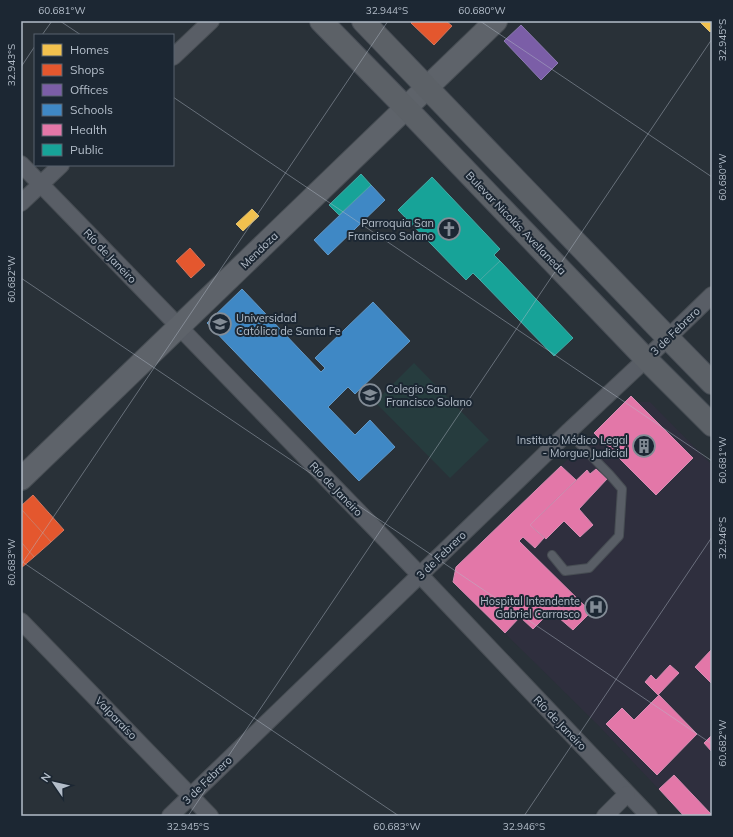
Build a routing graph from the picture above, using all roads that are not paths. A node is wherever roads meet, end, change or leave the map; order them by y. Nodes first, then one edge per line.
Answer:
1 (210, 21) edge
2 (321, 21) edge
3 (363, 21) edge
4 (496, 21) edge
5 (174, 56) edge
6 (427, 88) junction
7 (406, 108) junction
8 (21, 164) edge
9 (60, 166) edge
10 (40, 184) junction
11 (21, 203) edge
12 (712, 295) edge
13 (179, 327) junction
14 (668, 338) junction
15 (646, 359) junction
16 (712, 383) edge
17 (712, 425) edge
18 (568, 432) junction
19 (21, 479) edge
20 (552, 555) dead end
21 (420, 575) junction
22 (21, 621) edge
23 (627, 794) junction
24 (191, 796) junction
25 (170, 816) edge
26 (210, 816) edge
27 (605, 816) edge
28 (649, 816) edge

1 - 5 street
2 - 7 main road, Bulevar Nicolás Avellaneda
3 - 6 main road
4 - 6 main road, Mendoza
6 - 7 main road, Mendoza
6 - 14 main road
7 - 13 main road, Mendoza
7 - 15 main road, Bulevar Nicolás Avellaneda
8 - 10 street, Río de Janeiro
9 - 10 street
10 - 11 street
10 - 13 street, Río de Janeiro
12 - 14 street, 3 de Febrero
13 - 19 main road, Mendoza
13 - 21 street, Río de Janeiro
14 - 15 street, 3 de Febrero
14 - 16 main road
15 - 17 main road, Bulevar Nicolás Avellaneda
15 - 18 street, 3 de Febrero
18 - 20 lane
18 - 21 street, 3 de Febrero
21 - 23 street, Río de Janeiro
21 - 24 street, 3 de Febrero
22 - 24 street, Valparaíso
23 - 27 street
23 - 28 street, Río de Janeiro
24 - 25 street, 3 de Febrero
24 - 26 street, Valparaíso

